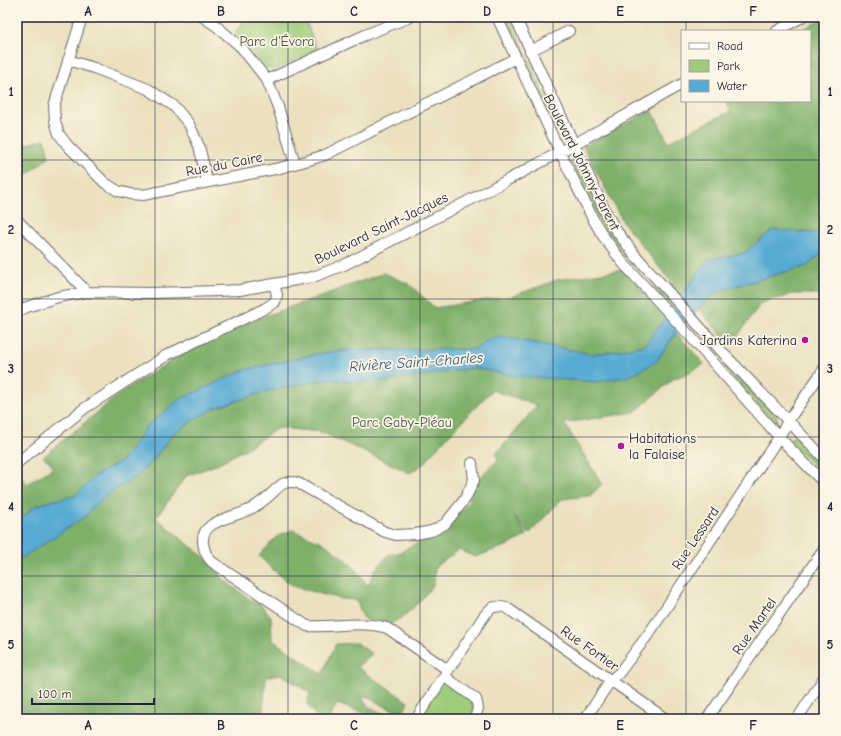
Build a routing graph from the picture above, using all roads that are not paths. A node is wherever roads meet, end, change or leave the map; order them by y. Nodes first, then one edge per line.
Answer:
1 (82, 17) edge
2 (204, 17) edge
3 (410, 17) edge
4 (497, 17) edge
5 (515, 17) edge
6 (801, 17) edge
7 (778, 30) edge
8 (569, 31) dead end
9 (530, 51) junction
10 (516, 58) junction
11 (68, 60) junction
12 (267, 80) junction
13 (681, 85) edge
14 (573, 144) junction
15 (560, 152) junction
16 (295, 164) junction
17 (207, 182) junction
18 (17, 220) edge
19 (274, 284) junction
20 (87, 292) junction
21 (17, 312) edge
22 (824, 369) edge
23 (788, 421) junction
24 (779, 437) junction
25 (824, 458) edge
26 (472, 463) dead end
27 (17, 464) edge
28 (824, 483) edge
29 (824, 548) edge
30 (446, 673) junction
31 (824, 678) edge
32 (611, 680) junction
33 (416, 719) edge
34 (475, 719) edge
35 (585, 719) edge
36 (666, 719) edge
37 (707, 719) edge
38 (797, 719) edge

1 - 11 street, Rue du Caire
2 - 12 street
3 - 12 street
4 - 10 street, Boulevard Johnny-Parent
5 - 9 street, Boulevard Johnny-Parent
6 - 7 street
8 - 9 street
9 - 14 street, Boulevard Johnny-Parent
10 - 15 street, Boulevard Johnny-Parent
10 - 16 street, Rue du Caire
11 - 17 street
11 - 17 street, Rue du Caire
12 - 16 street
13 - 14 street, Boulevard Saint-Jacques
14 - 15 street, Boulevard Saint-Jacques
14 - 23 street, Boulevard Johnny-Parent
15 - 19 street, Boulevard Saint-Jacques
15 - 24 street, Boulevard Johnny-Parent
16 - 17 street, Rue du Caire
18 - 20 street
19 - 20 street, Boulevard Saint-Jacques
19 - 27 street
20 - 21 street, Boulevard Saint-Jacques
22 - 23 street, Rue Lessard
23 - 24 street, Rue Lessard
23 - 25 street, Boulevard Johnny-Parent
24 - 28 street, Boulevard Johnny-Parent
24 - 32 street, Rue Lessard
26 - 30 street
29 - 37 street, Rue Martel
30 - 32 street, Rue Fortier
30 - 33 street
30 - 34 street
31 - 38 street
32 - 35 street, Rue Lessard
32 - 36 street, Rue Fortier

